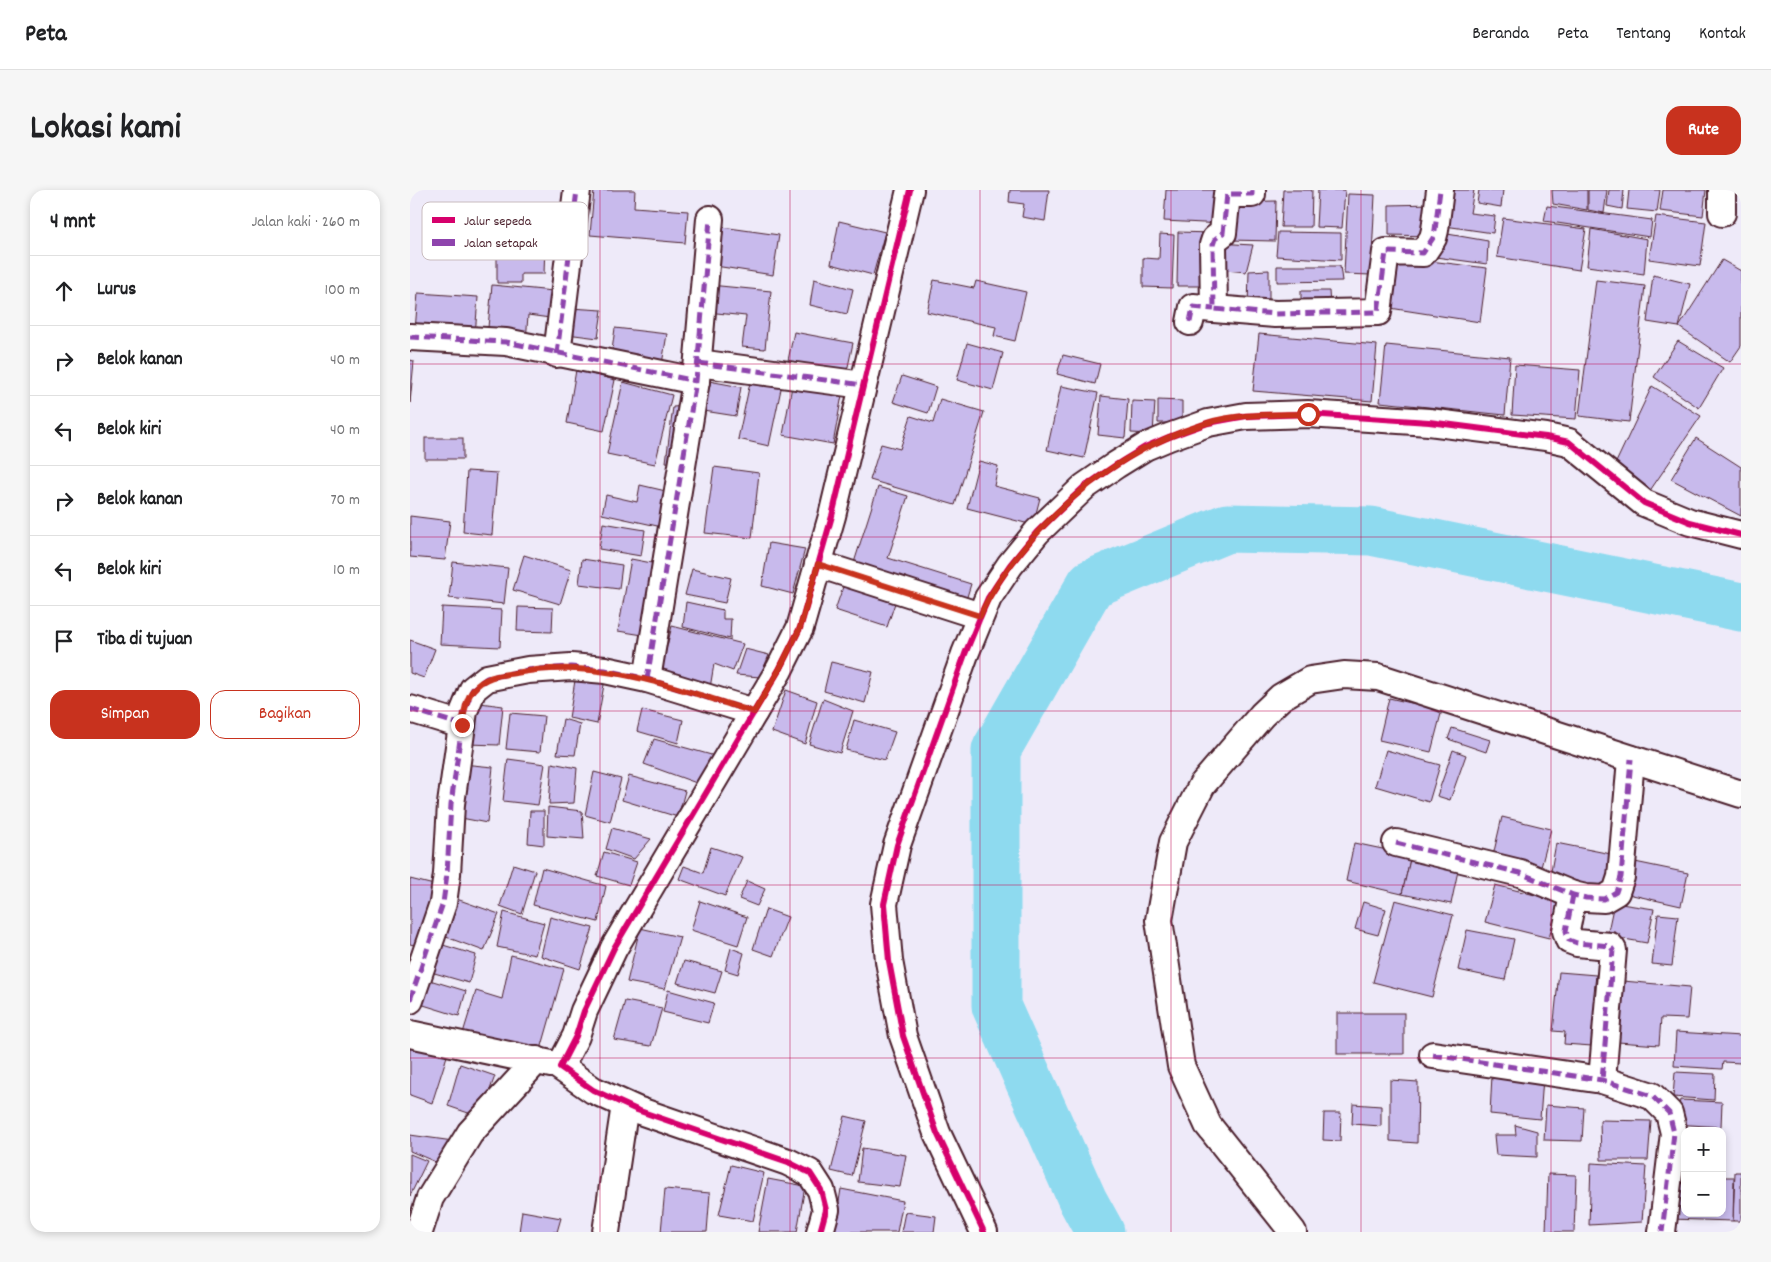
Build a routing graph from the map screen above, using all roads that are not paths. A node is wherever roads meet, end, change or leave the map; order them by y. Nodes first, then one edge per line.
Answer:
1 (910, 190) edge
2 (1252, 190) edge
3 (1440, 190) edge
4 (710, 219) dead end
5 (568, 260) edge
6 (1214, 309) junction
7 (1190, 322) dead end
8 (410, 336) edge
9 (557, 354) junction
10 (697, 372) junction
11 (863, 385) junction
12 (1741, 535) edge
13 (818, 564) junction
14 (980, 616) junction
15 (647, 679) junction
16 (410, 709) edge
17 (754, 712) junction
18 (462, 725) junction
19 (1631, 759) junction
20 (1741, 794) edge
21 (1396, 843) dead end
22 (1574, 895) junction
23 (410, 1000) edge
24 (410, 1034) edge
25 (1433, 1055) dead end
26 (549, 1063) junction
27 (1602, 1080) junction
28 (625, 1105) junction
29 (419, 1232) edge
30 (606, 1232) edge
31 (820, 1232) edge
32 (984, 1232) edge
33 (1293, 1232) edge
34 (1662, 1232) edge

1 - 11 street
2 - 6 street
3 - 6 street
4 - 10 street
5 - 9 street
6 - 7 street
8 - 9 street
9 - 10 street
10 - 11 street
10 - 15 street
11 - 13 street
12 - 14 street
13 - 14 street
13 - 17 street
14 - 32 street
15 - 17 street
15 - 18 street
16 - 18 street
17 - 26 street
18 - 23 street
19 - 20 street
19 - 22 street
19 - 33 street
21 - 22 street
22 - 27 street
24 - 26 street
25 - 27 street
26 - 28 street
26 - 29 street
27 - 34 street
28 - 30 street
28 - 31 street

